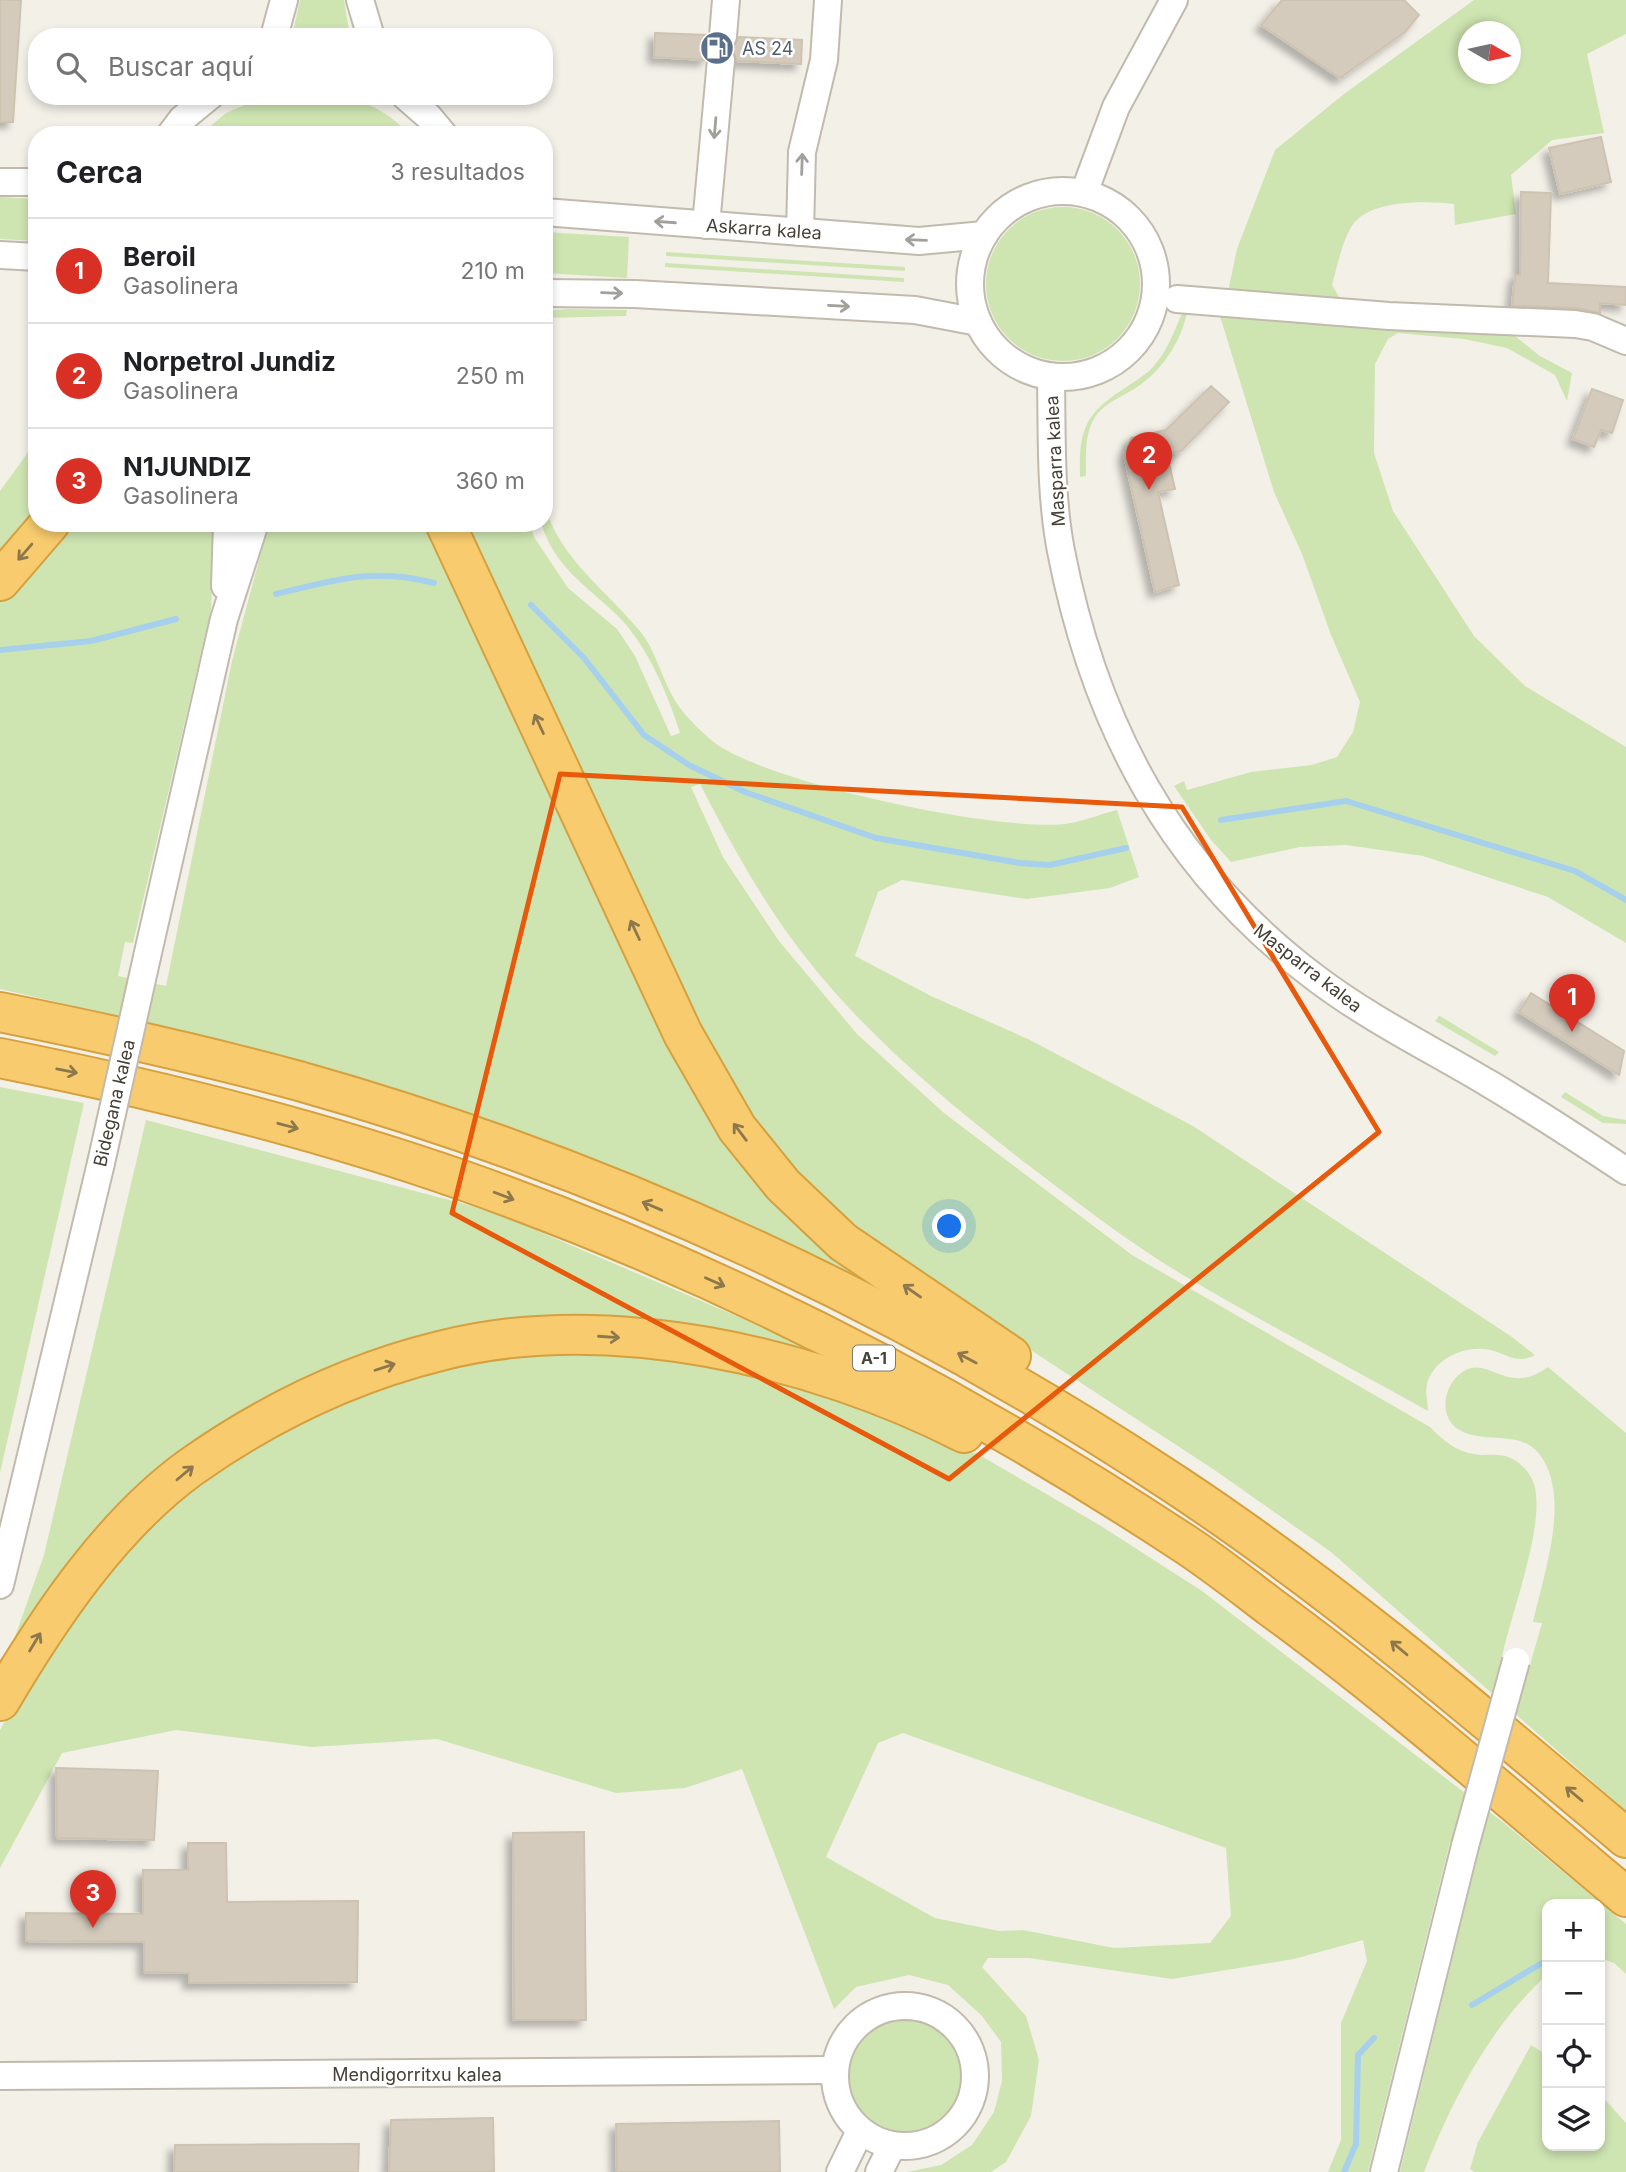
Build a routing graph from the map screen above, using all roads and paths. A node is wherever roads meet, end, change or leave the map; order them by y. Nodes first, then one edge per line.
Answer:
1 (284, 0) edge
2 (360, 0) edge
3 (726, 0) edge
4 (828, 0) edge
5 (1174, 0) edge
6 (276, 28) edge
7 (368, 28) edge
8 (199, 105) edge
9 (415, 105) edge
10 (177, 126) edge
11 (436, 126) edge
12 (0, 182) edge
13 (28, 183) edge
14 (1084, 193) junction
15 (553, 213) edge
16 (706, 225) junction
17 (800, 232) junction
18 (984, 234) junction
19 (0, 255) edge
20 (28, 257) edge
21 (553, 293) edge
22 (1177, 299) dead end
23 (978, 322) junction
24 (1626, 341) edge
25 (1051, 377) junction
26 (42, 532) edge
27 (227, 532) edge
28 (252, 532) edge
29 (449, 532) edge
30 (0, 581) edge
31 (223, 619) junction
32 (0, 1012) edge
33 (0, 1058) edge
34 (1626, 1171) edge
35 (1185, 1543) junction
36 (1264, 1546) junction
37 (0, 1586) edge
38 (1516, 1661) dead end
39 (0, 1701) edge
40 (1626, 1838) edge
41 (1626, 1896) edge
42 (834, 2070) junction
43 (0, 2076) edge
44 (860, 2131) junction
45 (892, 2146) junction
46 (840, 2172) edge
47 (879, 2172) edge
48 (1384, 2172) edge

1 - 6 street
2 - 7 street
3 -> 16 street
17 -> 4 street
5 - 14 street
8 - 10 street
9 - 11 street
12 - 13 street
14 - 18 street
14 - 25 street
16 -> 15 street, Askarra kalea
16 - 17 street, Askarra kalea
18 -> 17 street, Askarra kalea
18 - 23 street
19 - 20 street
21 -> 23 street
22 - 24 street
23 - 25 street
25 - 34 street, Masparra kalea
26 -> 30 highway
27 - 31 street, Bidegana kalea
28 - 31 street, Bidegana kalea
36 -> 29 highway
31 - 37 street, Bidegana kalea, bridge
36 -> 32 highway, A-1
33 -> 35 highway, A-1
39 -> 35 highway
35 - 41 highway, A-1
40 -> 36 highway, A-1
38 - 48 street, bridge
42 - 43 street, Mendigorritxu kalea
42 - 44 street
42 - 45 street
44 - 45 street
44 - 46 street
45 - 47 street

